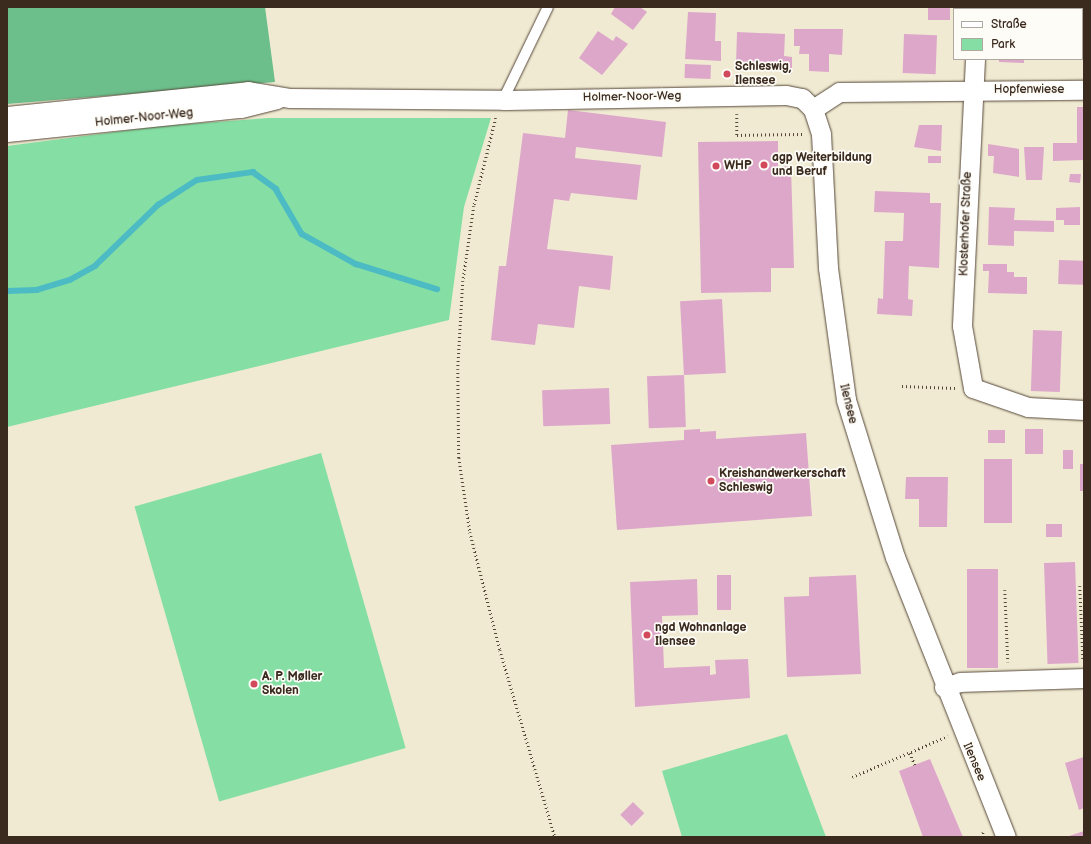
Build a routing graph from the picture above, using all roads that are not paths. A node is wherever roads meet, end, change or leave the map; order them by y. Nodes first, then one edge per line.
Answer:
1 (548, 7) edge
2 (975, 60) edge
3 (1084, 90) edge
4 (973, 91) junction
5 (281, 98) junction
6 (503, 100) junction
7 (813, 109) junction
8 (7, 116) edge
9 (7, 132) edge
10 (1084, 410) edge
11 (1084, 678) edge
12 (944, 686) junction
13 (1006, 837) edge

1 - 6 lane
2 - 4 street, Klosterhofer Straße
3 - 4 street, Hopfenwiese
4 - 7 street
4 - 10 street, Klosterhofer Straße
5 - 6 street, Holmer-Noor-Weg
5 - 8 street, Holmer-Noor-Weg
5 - 9 street, Holmer-Noor-Weg
6 - 7 street, Holmer-Noor-Weg
7 - 12 street, Ilensee
11 - 12 street
12 - 13 street, Ilensee

